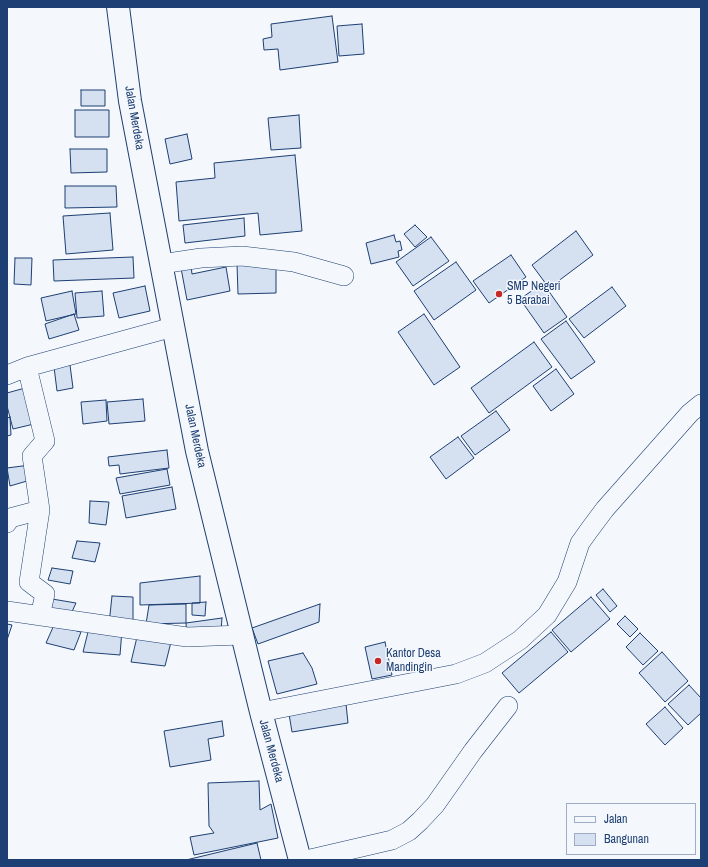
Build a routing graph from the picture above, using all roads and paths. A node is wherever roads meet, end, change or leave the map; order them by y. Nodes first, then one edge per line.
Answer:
1 (118, 7) edge
2 (161, 264) junction
3 (344, 276) dead end
4 (173, 327) junction
5 (27, 367) junction
6 (7, 375) edge
7 (701, 404) edge
8 (40, 510) junction
9 (7, 523) edge
10 (7, 611) edge
11 (40, 616) junction
12 (242, 635) junction
13 (508, 706) dead end
14 (261, 712) junction
15 (300, 860) edge
16 (306, 860) edge

1 - 2 main road, Jalan Merdeka
2 - 3 street
2 - 4 main road, Jalan Merdeka
4 - 5 street
4 - 12 main road, Jalan Merdeka
5 - 6 street
5 - 8 street
7 - 14 street
8 - 9 street
8 - 11 street
10 - 11 street
11 - 12 street
12 - 14 main road, Jalan Merdeka
13 - 16 street
14 - 15 main road, Jalan Merdeka

